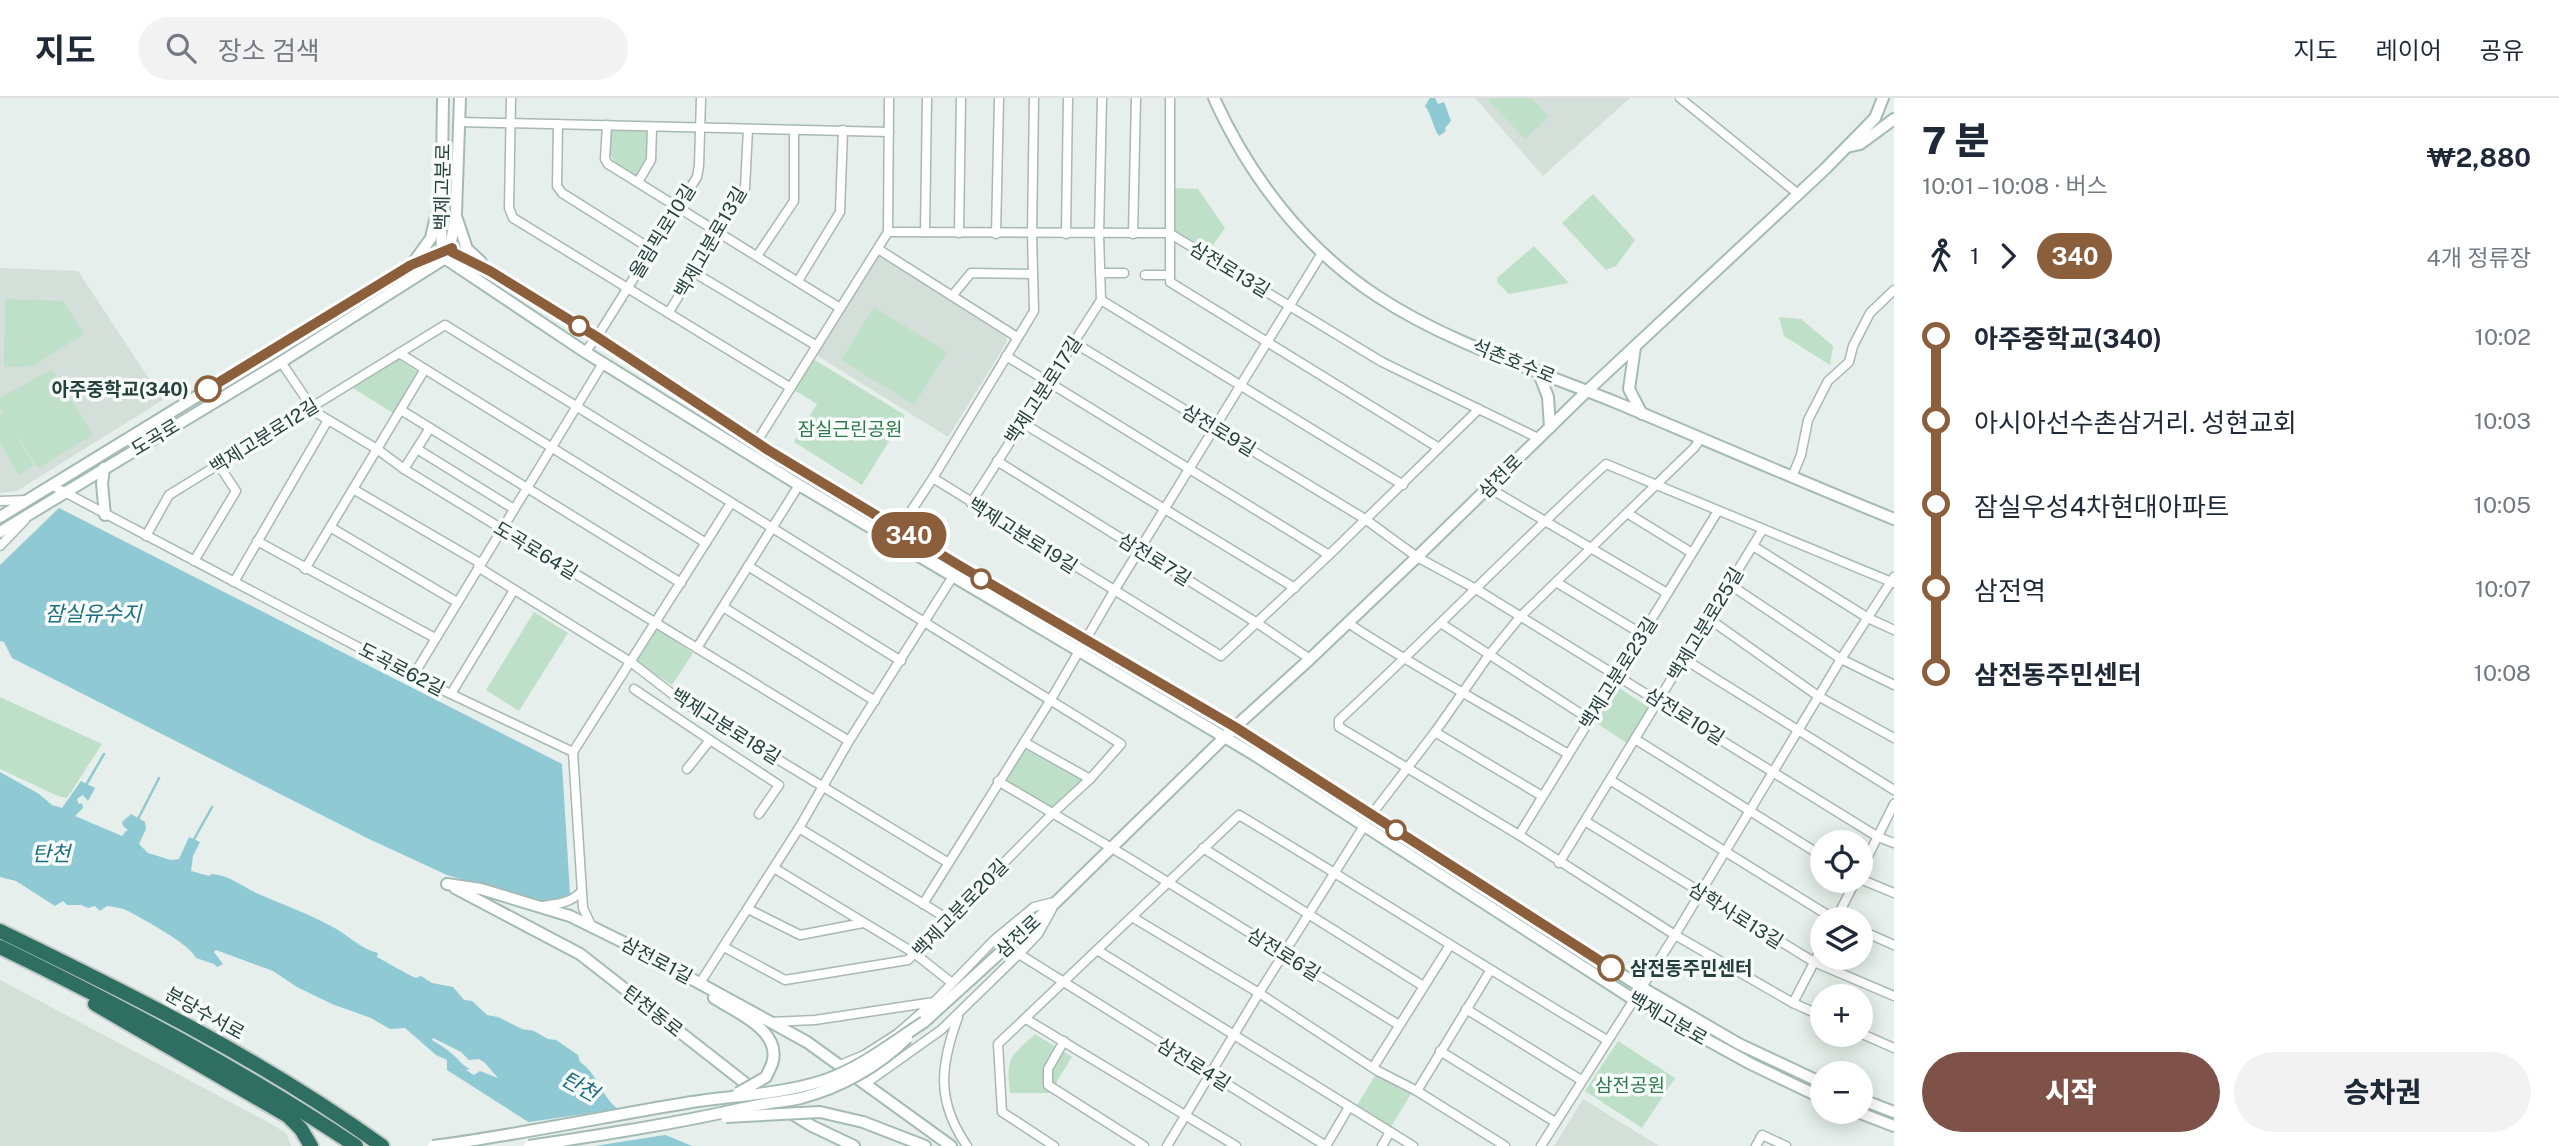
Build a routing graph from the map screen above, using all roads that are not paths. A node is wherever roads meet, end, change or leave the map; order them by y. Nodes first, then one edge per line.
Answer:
1 (443, 98) edge
2 (460, 98) edge
3 (511, 98) edge
4 (701, 98) edge
5 (890, 98) edge
6 (927, 98) edge
7 (961, 98) edge
8 (999, 98) edge
9 (1034, 98) edge
10 (1068, 98) edge
11 (1102, 98) edge
12 (1136, 98) edge
13 (1170, 98) edge
14 (1214, 98) edge
15 (1680, 98) edge
16 (1887, 100) edge
17 (1894, 119) edge
18 (460, 122) junction
19 (511, 123) junction
20 (558, 124) junction
21 (607, 125) junction
22 (652, 127) junction
23 (700, 128) junction
24 (748, 129) junction
25 (794, 130) junction
26 (843, 130) junction
27 (889, 132) junction
28 (1847, 147) junction
29 (638, 182) junction
30 (442, 192) junction
31 (1797, 193) junction
32 (678, 207) junction
33 (456, 213) junction
34 (717, 232) junction
35 (888, 232) junction
36 (925, 232) junction
37 (959, 233) junction
38 (1133, 233) junction
39 (1169, 233) junction
40 (996, 234) junction
41 (1032, 234) junction
42 (1066, 234) junction
43 (1099, 234) junction
44 (651, 249) junction
45 (878, 249) junction
46 (448, 253) junction
47 (1322, 253) junction
48 (757, 256) junction
49 (411, 265) junction
50 (490, 271) junction
51 (693, 271) junction
52 (1100, 273) junction
53 (1124, 273) dead end
54 (1033, 274) junction
55 (1145, 275) dead end
56 (1169, 275) junction
57 (798, 281) junction
58 (627, 288) junction
59 (1894, 290) edge
60 (952, 296) junction
61 (1101, 300) junction
62 (1290, 305) junction
63 (841, 308) junction
64 (669, 312) junction
65 (597, 337) junction
66 (1017, 337) junction
67 (1073, 342) junction
68 (1267, 342) junction
69 (817, 346) junction
70 (1635, 347) junction
71 (585, 352) junction
72 (399, 353) junction
73 (1006, 355) junction
74 (281, 362) junction
75 (603, 363) junction
76 (425, 369) junction
77 (1538, 371) junction
78 (1048, 381) junction
79 (1240, 385) junction
80 (791, 388) junction
81 (1587, 391) junction
82 (310, 407) junction
83 (578, 407) junction
84 (1479, 409) junction
85 (401, 410) junction
86 (1642, 414) junction
87 (328, 420) junction
88 (1021, 422) junction
89 (1550, 427) junction
90 (430, 428) junction
91 (1214, 428) junction
92 (1538, 438) junction
93 (1701, 438) junction
94 (756, 443) junction
95 (553, 447) junction
96 (1439, 448) junction
97 (377, 449) junction
98 (417, 449) junction
99 (997, 461) junction
100 (218, 464) junction
101 (104, 468) junction
102 (404, 469) junction
103 (1189, 469) junction
104 (1791, 477) junction
105 (933, 478) junction
106 (1656, 484) junction
107 (51, 485) junction
108 (799, 485) junction
109 (1403, 485) junction
110 (528, 488) junction
111 (1489, 488) junction
112 (353, 489) junction
113 (64, 492) junction
114 (28, 500) junction
115 (0, 501) edge
116 (731, 503) junction
117 (971, 503) junction
118 (514, 509) junction
119 (1165, 509) junction
120 (1718, 510) junction
121 (1627, 513) junction
122 (105, 515) junction
123 (29, 516) junction
124 (0, 517) edge
125 (1365, 519) junction
126 (1546, 519) junction
127 (1894, 519) edge
128 (330, 527) junction
129 (772, 528) junction
130 (1763, 528) junction
131 (501, 529) junction
132 (899, 529) junction
133 (0, 533) edge
134 (146, 536) junction
135 (257, 541) junction
136 (706, 543) junction
137 (0, 546) edge
138 (1753, 546) junction
139 (1590, 547) junction
140 (1140, 550) junction
141 (1692, 553) junction
142 (1329, 555) junction
143 (1417, 557) junction
144 (194, 561) junction
145 (479, 565) junction
146 (748, 566) junction
147 (960, 566) junction
148 (305, 569) junction
149 (953, 576) junction
150 (1893, 580) edge
151 (234, 582) junction
152 (1556, 582) junction
153 (681, 583) junction
154 (1729, 584) junction
155 (1295, 587) junction
156 (1476, 589) junction
157 (514, 590) junction
158 (1114, 591) junction
159 (1667, 593) junction
160 (457, 601) junction
161 (723, 607) junction
162 (1520, 617) junction
163 (1708, 618) junction
164 (1868, 618) junction
165 (656, 623) junction
166 (925, 623) junction
167 (1258, 623) junction
168 (1348, 623) junction
169 (1442, 624) junction
170 (1894, 630) edge
171 (1642, 634) junction
172 (435, 638) junction
173 (1086, 640) junction
174 (697, 648) junction
175 (1079, 652) junction
176 (1489, 655) junction
177 (1310, 659) junction
178 (1684, 659) junction
179 (1841, 659) junction
180 (1404, 660) junction
181 (901, 661) junction
182 (632, 663) junction
183 (1618, 675) junction
184 (413, 676) junction
185 (1894, 685) edge
186 (634, 689) dead end
187 (1464, 692) junction
188 (451, 694) junction
189 (1818, 696) junction
190 (1659, 700) junction
191 (875, 701) junction
192 (1050, 701) junction
193 (1589, 719) junction
194 (1235, 727) junction
195 (1799, 731) junction
196 (1435, 732) junction
197 (1226, 738) junction
198 (1894, 738) edge
199 (1635, 739) junction
200 (710, 740) junction
201 (849, 741) junction
202 (1024, 741) junction
203 (573, 752) junction
204 (1568, 754) junction
205 (687, 769) dead end
206 (1407, 769) junction
207 (1773, 772) junction
208 (1090, 779) junction
209 (1610, 780) junction
210 (998, 781) junction
211 (823, 786) junction
212 (1894, 790) edge
213 (1542, 796) junction
214 (1894, 804) edge
215 (1054, 813) junction
216 (1751, 813) junction
217 (759, 814) dead end
218 (1372, 814) junction
219 (1585, 821) junction
220 (1364, 825) junction
221 (799, 828) junction
222 (1519, 835) junction
223 (1878, 837) junction
224 (1894, 843) edge
225 (1873, 847) edge
226 (1203, 848) junction
227 (1111, 849) junction
228 (1810, 849) edge
229 (1726, 853) junction
230 (947, 862) junction
231 (1559, 863) junction
232 (774, 868) junction
233 (1334, 871) junction
234 (1168, 883) junction
235 (447, 884) joint
236 (1873, 885) edge
237 (581, 892) junction
238 (1702, 893) junction
239 (1894, 893) edge
240 (1057, 901) junction
241 (923, 904) junction
242 (540, 906) junction
243 (1815, 907) edge
244 (748, 909) junction
245 (1309, 913) junction
246 (1132, 916) junction
247 (948, 919) junction
248 (863, 923) junction
249 (591, 925) junction
250 (0, 931) edge
251 (1675, 935) junction
252 (1873, 936) edge
253 (1450, 945) junction
254 (1894, 945) edge
255 (0, 947) edge
256 (724, 947) junction
257 (1097, 950) junction
258 (914, 953) junction
259 (1019, 954) junction
260 (1283, 954) junction
261 (653, 957) junction
262 (1810, 960) edge
263 (1810, 970) edge
264 (1833, 970) edge
265 (1490, 971) junction
266 (61, 977) junction
267 (1062, 982) junction
268 (700, 983) junction
269 (952, 983) junction
270 (1423, 986) junction
271 (1641, 987) junction
272 (1259, 993) junction
273 (1894, 996) edge
274 (1633, 999) junction
275 (934, 1002) junction
276 (1793, 1003) junction
277 (1466, 1009) junction
278 (1810, 1011) edge
279 (959, 1013) junction
280 (1026, 1019) junction
281 (770, 1022) junction
282 (924, 1022) junction
283 (1399, 1025) junction
284 (1233, 1035) junction
285 (1873, 1039) edge
286 (1607, 1040) junction
287 (1064, 1041) junction
288 (1894, 1048) edge
289 (1440, 1051) junction
290 (840, 1065) junction
291 (1374, 1066) junction
292 (1210, 1073) junction
293 (1810, 1077) edge
294 (1581, 1080) junction
295 (865, 1084) junction
296 (1416, 1091) junction
297 (1810, 1092) edge
298 (688, 1103) junction
299 (1873, 1104) edge
300 (1349, 1107) junction
301 (1894, 1112) edge
302 (1185, 1115) junction
303 (1873, 1118) edge
304 (696, 1119) junction
305 (1555, 1122) junction
306 (1894, 1126) edge
307 (1390, 1132) junction
308 (311, 1146) edge
309 (356, 1146) edge
310 (382, 1146) edge
311 (433, 1146) edge
312 (529, 1146) edge
313 (854, 1146) edge
314 (925, 1146) edge
315 (951, 1146) edge
316 (967, 1146) edge
317 (1054, 1146) edge
318 (1144, 1146) edge
319 (1167, 1146) edge
320 (1237, 1146) edge
321 (1326, 1146) edge
322 (1382, 1146) edge
323 (1413, 1146) edge
324 (1504, 1146) edge
325 (1541, 1146) edge
326 (1756, 1146) edge
327 (1786, 1146) edge

1 - 30 main road, 백제고분로
2 - 18 main road, 백제고분로
3 - 19 street
4 - 23 street, 올림픽로10길
5 - 27 street
6 - 36 street
7 - 37 street
8 - 40 street
9 - 41 street
10 - 42 street
11 - 43 street
12 - 38 street
13 - 39 street
14 - 47 main road, 석촌호수로
15 - 31 street
16 - 28 main road, 삼전로
17 - 28 main road
18 - 19 street
18 - 33 main road, 백제고분로
19 - 20 street
19 - 58 street
20 - 21 street
20 - 44 street
21 - 22 street
21 - 29 street
22 - 23 street
22 - 29 street
23 - 24 street
23 - 32 street, 올림픽로10길
24 - 25 street
24 - 34 street, 백제고분로13길
25 - 26 street
25 - 48 street
26 - 27 street
26 - 57 street
27 - 35 street
28 - 31 main road, 삼전로
29 - 32 street
30 - 46 main road, 백제고분로
30 - 49 main road
31 - 70 main road, 삼전로
32 - 34 street
32 - 44 street, 올림픽로10길
33 - 46 main road, 백제고분로
33 - 50 main road
34 - 48 street
34 - 51 street, 백제고분로13길
35 - 36 street, 삼전로13길
35 - 45 street
36 - 37 street, 삼전로13길
37 - 40 street, 삼전로13길
38 - 39 street, 삼전로13길
38 - 43 street, 삼전로13길
39 - 56 street
39 - 62 street, 삼전로13길
40 - 41 street, 삼전로13길
41 - 42 street, 삼전로13길
41 - 54 street
42 - 43 street, 삼전로13길
43 - 52 street
44 - 58 street, 올림픽로10길
45 - 60 street
45 - 63 street
46 - 49 main road, 도곡로
46 - 50 main road, 백제고분로
46 - 71 main road, 백제고분로
46 - 74 main road, 도곡로
47 - 62 street
47 - 77 main road, 석촌호수로
48 - 57 street
49 - 107 main road, 도곡로
50 - 65 main road, 백제고분로
51 - 64 street, 백제고분로13길
51 - 69 street
52 - 53 street
52 - 61 street
54 - 60 street
54 - 66 street
55 - 56 street
56 - 68 street
57 - 63 street
58 - 64 street
58 - 65 street, 올림픽로10길
59 - 104 street
60 - 66 street
61 - 67 street, 백제고분로17길
61 - 79 street
62 - 68 street
62 - 84 street, 삼전로13길
63 - 69 street
64 - 80 street
65 - 71 street, 올림픽로10길
65 - 94 main road, 백제고분로
66 - 73 street
67 - 78 street, 백제고분로17길
67 - 91 street, 삼전로9길
68 - 79 street
68 - 96 street
69 - 80 street
70 - 81 main road, 삼전로
70 - 86 main road
71 - 75 main road, 백제고분로
72 - 76 street
72 - 82 street, 백제고분로12길
72 - 83 street, 백제고분로12길
73 - 78 street
73 - 105 street
74 - 82 street, 도곡로64길
74 - 101 main road, 도곡로
75 - 83 street
75 - 108 main road, 백제고분로
76 - 85 street
76 - 95 street
77 - 81 main road, 석촌호수로
77 - 89 main road
78 - 88 street, 백제고분로17길
78 - 103 street
79 - 91 street
79 - 109 street
80 - 94 street
81 - 86 main road, 석촌호수로
81 - 89 main road, 삼전로
82 - 87 street, 도곡로64길
82 - 100 street, 백제고분로12길
83 - 95 street
83 - 116 street, 백제고분로12길
84 - 92 street, 삼전로13길
84 - 96 street
85 - 90 street
85 - 97 street
86 - 93 main road, 석촌호수로
87 - 97 street, 도곡로64길
87 - 135 street
88 - 99 street, 백제고분로17길
88 - 119 street
89 - 92 main road, 삼전로
90 - 98 street
90 - 110 street
91 - 103 street
91 - 125 street, 삼전로9길
92 - 111 main road, 삼전로
93 - 104 main road, 석촌호수로
93 - 106 street
94 - 132 main road, 백제고분로
95 - 110 street
95 - 136 street
96 - 109 street
97 - 102 street, 도곡로64길
97 - 112 street
98 - 102 street
98 - 118 street
99 - 117 street, 백제고분로17길
99 - 140 street, 삼전로7길
100 - 134 street, 백제고분로12길
100 - 144 street
101 - 113 main road, 도곡로
101 - 122 main road
102 - 131 street, 도곡로64길
103 - 119 street
103 - 142 street
104 - 127 main road, 석촌호수로
105 - 117 street, 백제고분로19길
105 - 132 street
106 - 120 street
106 - 121 street
106 - 126 street
107 - 113 street, 도곡로62길
107 - 114 main road, 도곡로
108 - 129 street
108 - 149 main road, 백제고분로
109 - 125 street
110 - 118 street
110 - 153 street
111 - 126 street
111 - 143 main road, 삼전로
112 - 128 street
112 - 145 street
113 - 122 street, 도곡로62길
113 - 123 main road, 도곡로
114 - 115 street
114 - 124 main road, 도곡로
116 - 129 street, 백제고분로12길
116 - 136 street
117 - 158 street, 백제고분로19길
118 - 131 street
119 - 140 street
119 - 155 street
120 - 130 street
120 - 141 street, 백제고분로23길
121 - 139 street
121 - 141 street
122 - 134 street, 도곡로62길
123 - 133 main road, 도곡로
123 - 137 street
125 - 142 street
125 - 143 street, 삼전로9길
126 - 139 street
126 - 156 street
128 - 148 street
128 - 160 street
129 - 146 street
129 - 166 street
130 - 138 street, 백제고분로25길
130 - 150 street
131 - 145 street
131 - 165 street, 도곡로64길
132 - 147 main road, 백제고분로
134 - 144 street, 도곡로62길
135 - 148 street
135 - 151 street
136 - 153 street
138 - 154 street, 백제고분로25길
138 - 164 street
139 - 152 street
139 - 159 street
140 - 158 street
140 - 167 street, 삼전로7길
141 - 159 street, 백제고분로23길
142 - 155 street
143 - 156 street, 삼전로10길
143 - 168 main road, 삼전로
144 - 151 street, 도곡로62길
145 - 157 street
145 - 160 street
146 - 161 street
146 - 181 street
147 - 149 street
147 - 173 main road, 백제고분로
148 - 172 street
149 - 166 street
149 - 175 main road, 백제고분로
150 - 164 street
151 - 184 street, 도곡로62길
152 - 162 street
152 - 171 street
153 - 165 street
154 - 163 street, 백제고분로25길
154 - 179 street
155 - 167 street
156 - 162 street, 삼전로10길
156 - 169 street
157 - 182 street
157 - 188 street
158 - 167 street, 백제고분로19길
158 - 173 street
159 - 171 street, 백제고분로23길
160 - 172 street
161 - 174 street
161 - 191 street
162 - 176 street
162 - 183 street, 삼전로10길
163 - 178 street, 백제고분로25길
163 - 189 street
164 - 170 street
164 - 179 street
165 - 174 street, 도곡로64길
165 - 182 street
166 - 181 street
166 - 192 street
167 - 177 street, 삼전로7길
168 - 177 main road, 삼전로
168 - 180 street
169 - 176 street
169 - 180 street
171 - 183 street, 백제고분로23길
172 - 184 street
173 - 175 street, 백제고분로20길
173 - 194 main road, 백제고분로
174 - 201 street
175 - 192 street, 백제고분로20길
175 - 197 main road, 백제고분로
176 - 187 street
176 - 193 street
177 - 194 main road, 삼전로
178 - 190 street, 백제고분로25길
178 - 195 street
179 - 185 street
179 - 189 street
180 - 187 street
180 - 206 street
181 - 191 street
182 - 203 street
182 - 211 street, 백제고분로18길
183 - 190 street, 삼전로10길
183 - 193 street, 백제고분로23길
184 - 188 street, 도곡로62길
186 - 200 street
187 - 196 street
187 - 204 street
188 - 203 street, 도곡로62길
189 - 195 street
189 - 198 street
190 - 199 street, 백제고분로25길
190 - 207 street, 삼전로10길
191 - 201 street
192 - 202 street, 백제고분로20길
192 - 208 street, 백제고분로20길
193 - 204 street, 백제고분로23길
194 - 197 main road, 삼전로
194 - 218 main road, 백제고분로
195 - 207 street
195 - 212 street
196 - 206 street
196 - 213 street
197 - 220 main road, 백제고분로
197 - 227 main road, 삼전로
199 - 209 street, 백제고분로25길
199 - 216 street
200 - 205 street
200 - 217 street
201 - 211 street
202 - 208 street
202 - 210 street, 백제고분로20길
203 - 237 street
204 - 213 street, 백제고분로23길
206 - 218 street
206 - 222 street
207 - 216 street
207 - 223 street, 삼전로10길
208 - 215 street, 백제고분로20길
209 - 219 street, 백제고분로25길
209 - 229 street
210 - 215 street
210 - 230 street, 백제고분로20길
211 - 221 street
211 - 230 street, 백제고분로18길
213 - 222 street, 백제고분로23길
214 - 223 street
215 - 227 street
215 - 247 street, 백제고분로20길
216 - 228 street
216 - 229 street
218 - 271 main road, 백제고분로
219 - 231 street, 백제고분로25길
219 - 238 street, 삼학사로13길
220 - 233 street
220 - 274 main road, 백제고분로
221 - 232 street
221 - 241 street
222 - 231 street
223 - 224 street, 삼전로10길
223 - 225 street
226 - 233 street
226 - 234 street
226 - 245 street
227 - 234 street, 삼전로6길
227 - 240 main road, 삼전로
229 - 238 street
229 - 243 street
230 - 241 street, 백제고분로20길
231 - 251 street
232 - 244 street
232 - 248 street
233 - 245 street
233 - 253 street
234 - 246 street
234 - 260 street, 삼전로6길
235 - 242 main road, 삼전로1길
235 - 313 main road, 탄천동로
236 - 239 street
237 - 242 street
237 - 249 street
238 - 251 street
238 - 262 street, 삼학사로13길
240 - 259 street
240 - 269 street
240 - 282 main road, 삼전로
241 - 247 street
242 - 249 main road, 삼전로1길
244 - 248 street
244 - 256 street
245 - 260 street
245 - 270 street
246 - 257 street
246 - 272 street
247 - 258 street, 백제고분로20길
248 - 258 street
249 - 261 main road, 삼전로1길
250 - 310 highway, 분당수서로
251 - 271 street
251 - 276 street
252 - 254 street
253 - 265 street
253 - 270 street
255 - 266 highway, 분당수서로
256 - 258 street, 백제고분로20길
256 - 268 street
257 - 267 street
257 - 284 street
258 - 269 street
259 - 267 street, 삼전로4길
259 - 279 street
260 - 272 street
260 - 283 street, 삼전로6길
261 - 268 main road, 삼전로1길
261 - 298 main road, bridge
263 - 276 street
264 - 273 street, 삼학사로13길
265 - 277 street
265 - 286 street
266 - 308 highway
266 - 309 highway, 분당수서로
267 - 280 street
267 - 292 street, 삼전로4길
268 - 281 main road, 삼전로1길
269 - 275 street
270 - 283 street
271 - 274 street
271 - 293 main road, 백제고분로
272 - 284 street
272 - 291 street
274 - 286 street
274 - 297 main road, 백제고분로
275 - 281 street
275 - 290 street
276 - 278 street
277 - 289 street
277 - 294 street
279 - 295 street
279 - 316 street
280 - 287 street
280 - 317 street
281 - 290 main road, 삼전로1길
282 - 298 main road, bridge
282 - 304 main road, bridge
283 - 291 street
284 - 292 street
284 - 300 street
285 - 288 street
286 - 294 street
287 - 302 street
287 - 318 street
289 - 296 street
289 - 305 street
290 - 295 main road, 삼전로1길
291 - 296 street
292 - 302 street
292 - 321 street, 삼전로4길
294 - 305 street
295 - 315 main road, 삼전로1길
296 - 324 street
298 - 311 main road, bridge
299 - 301 main road
300 - 307 street
300 - 321 street
302 - 319 street
302 - 320 street
303 - 306 main road
304 - 312 main road, bridge
304 - 314 main road, bridge
305 - 325 street
307 - 322 street
307 - 323 street
326 - 327 street

